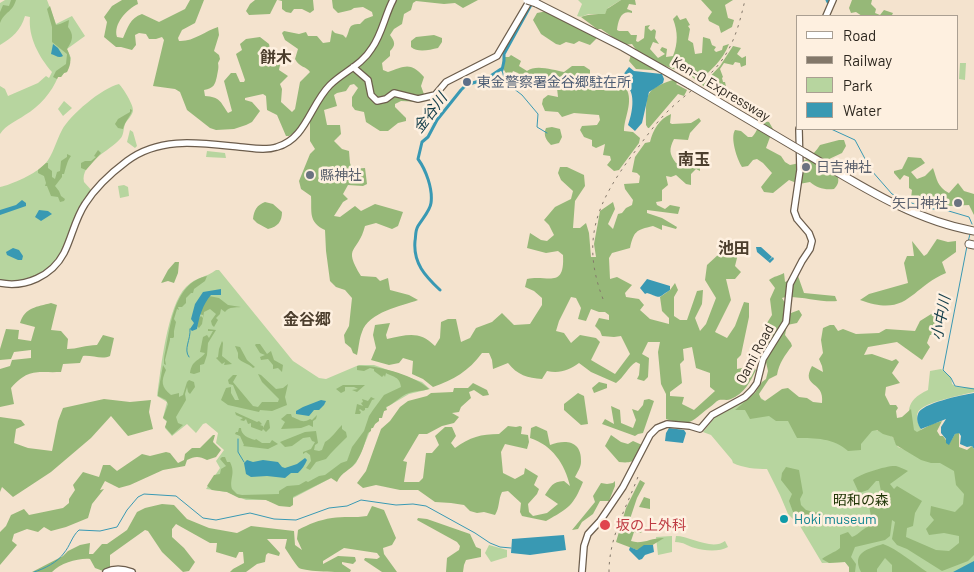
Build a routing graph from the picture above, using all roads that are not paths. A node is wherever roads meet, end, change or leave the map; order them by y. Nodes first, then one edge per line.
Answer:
1 (393, 0) edge
2 (531, 1) edge
3 (353, 67) junction
4 (799, 130) edge
5 (899, 206) junction
6 (972, 229) edge
7 (0, 283) edge
8 (106, 572) edge
9 (132, 572) edge
10 (582, 572) edge

1 - 3 main road
2 - 3 main road
2 - 5 highway, Ken-O Expressway, bridge
3 - 7 main road
4 - 10 main road, Oami Road
5 - 6 highway, Ken-O Expressway
5 - 6 highway, Ken-O Expressway
8 - 9 main road

